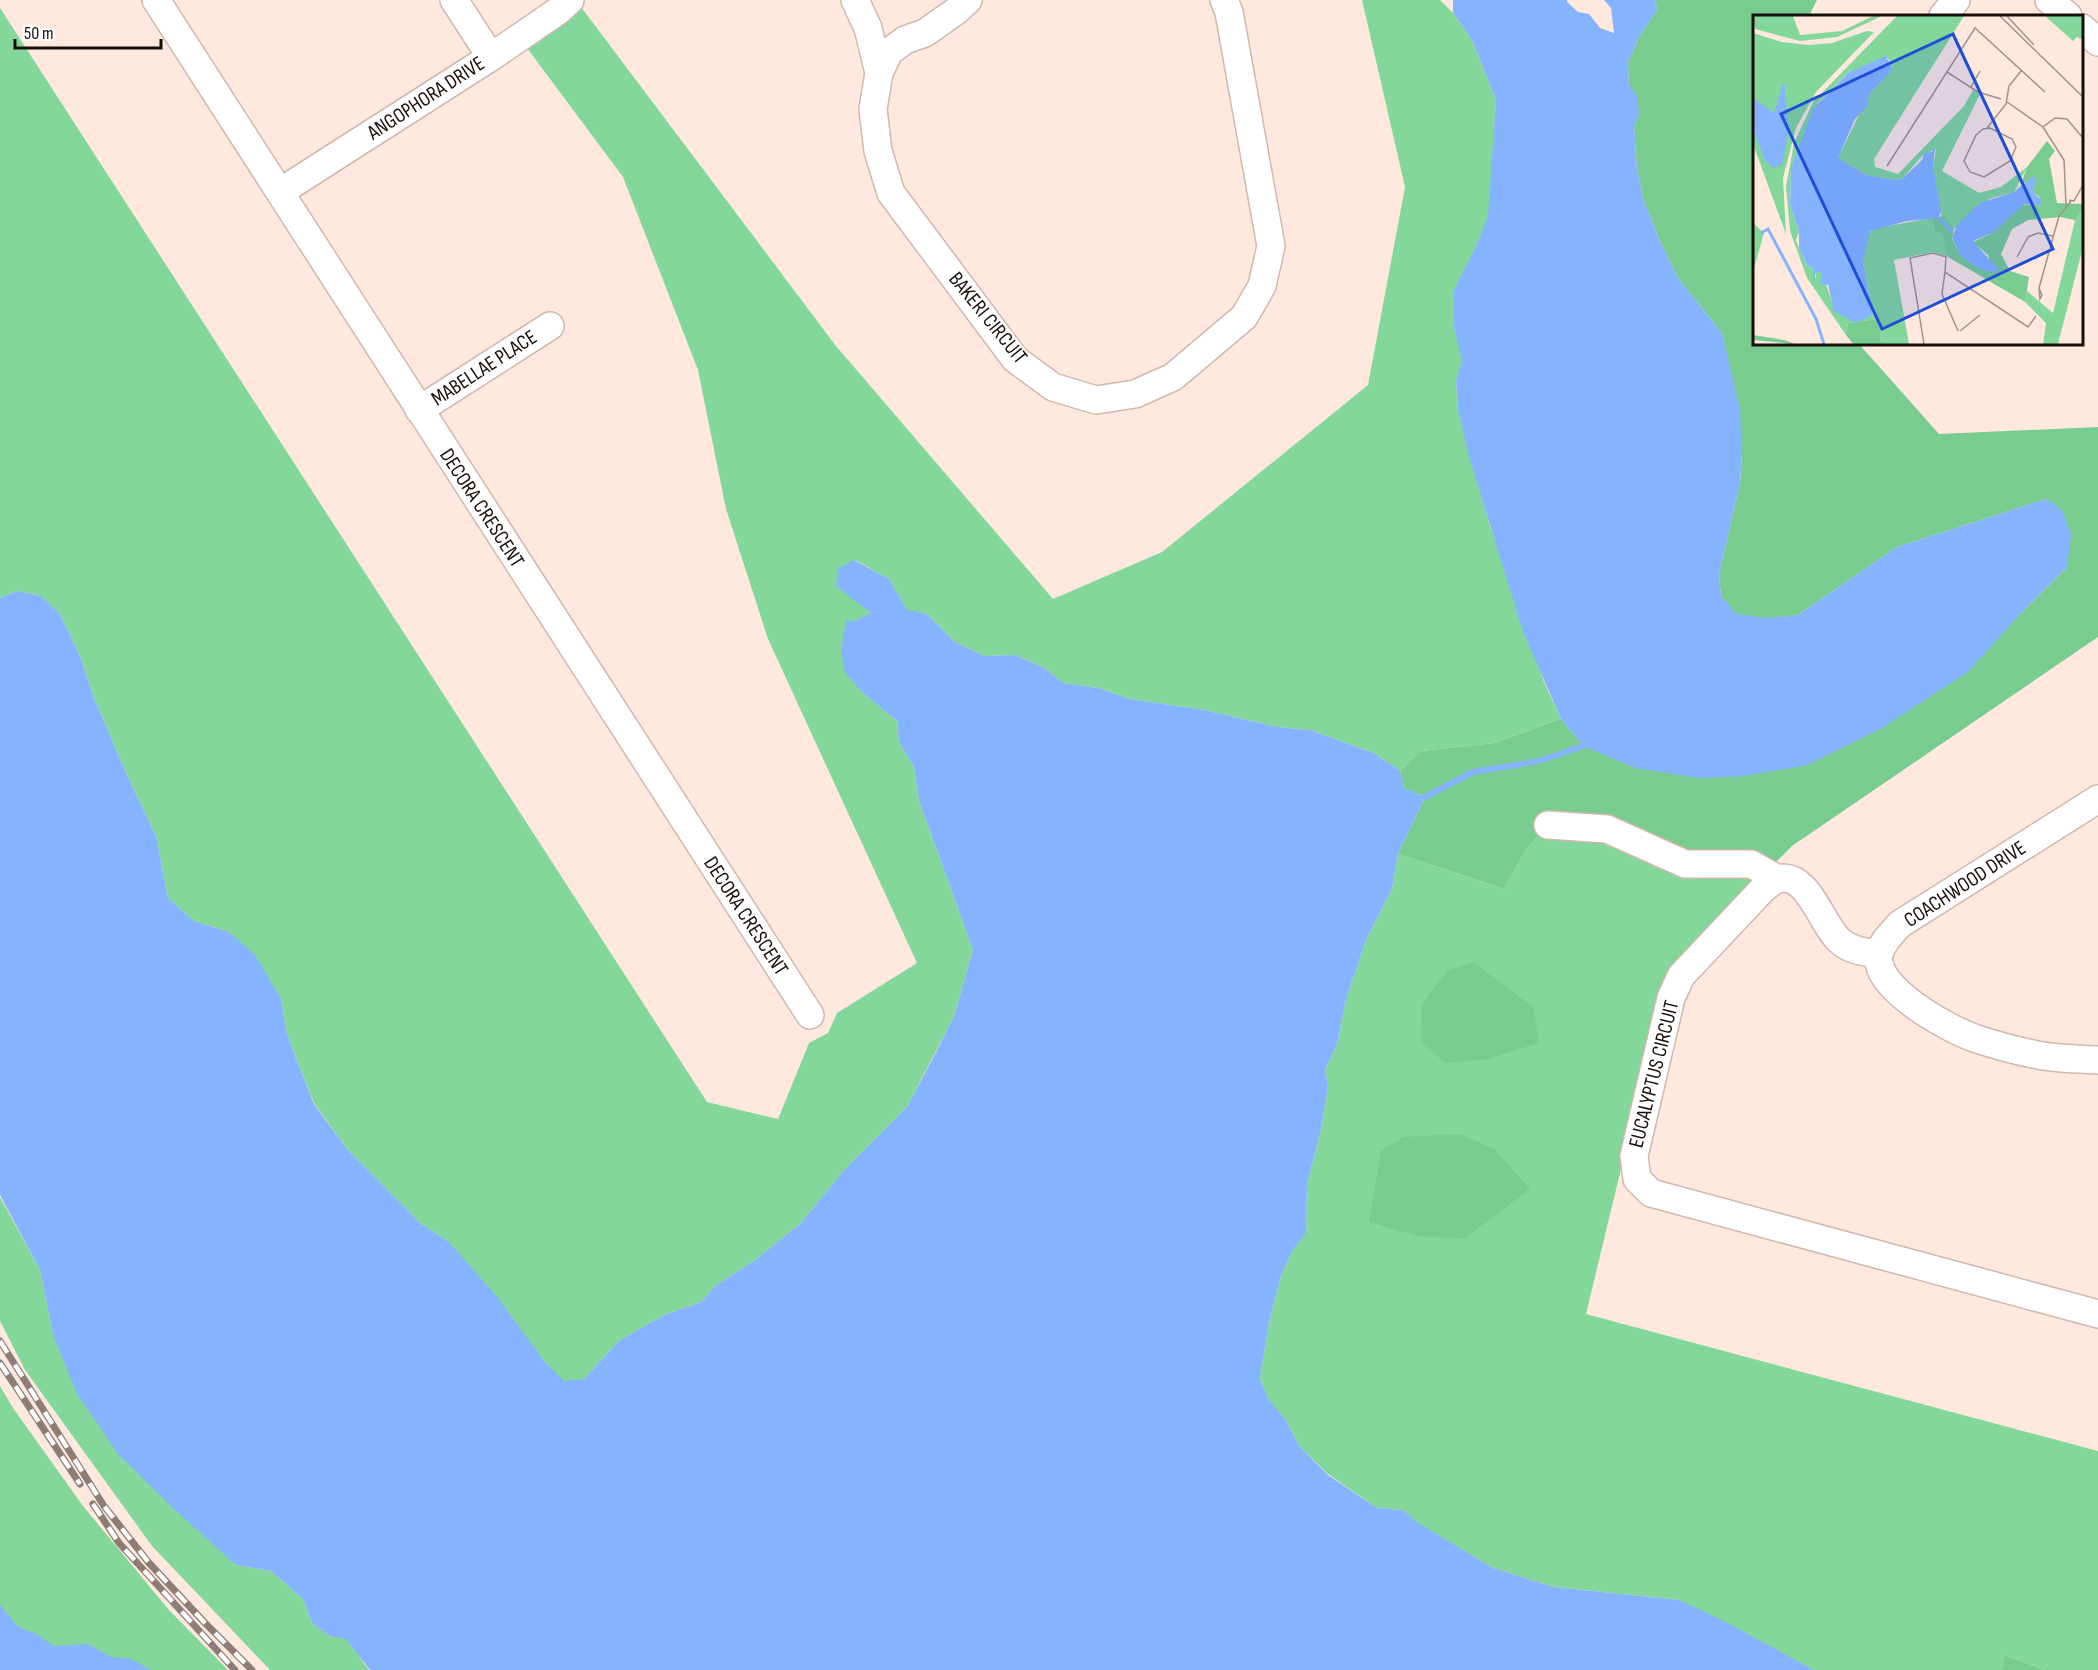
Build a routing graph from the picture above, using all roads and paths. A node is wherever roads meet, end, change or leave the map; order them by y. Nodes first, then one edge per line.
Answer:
1 (156, 0) edge
2 (454, 0) edge
3 (570, 0) edge
4 (855, 0) edge
5 (968, 0) edge
6 (1224, 0) edge
7 (1956, 0) edge
8 (2049, 0) edge
9 (1944, 15) edge
10 (2067, 15) edge
11 (2083, 29) edge
12 (2098, 42) edge
13 (491, 57) junction
14 (879, 73) junction
15 (280, 192) junction
16 (550, 326) dead end
17 (419, 410) junction
18 (2098, 799) edge
19 (1548, 825) dead end
20 (1778, 879) junction
21 (1879, 954) junction
22 (810, 1016) dead end
23 (2098, 1060) edge
24 (2098, 1314) edge

1 - 15 street, DECORA CRESCENT
2 - 13 street
3 - 13 street, ANGOPHORA DRIVE
4 - 14 street, BAKERI CIRCUIT
5 - 14 street, BAKERI CIRCUIT
6 - 14 street, BAKERI CIRCUIT
7 - 9 street
8 - 10 street
11 - 12 street
13 - 15 street, ANGOPHORA DRIVE
15 - 17 street, DECORA CRESCENT
16 - 17 street, MABELLAE PLACE
17 - 22 street, DECORA CRESCENT
18 - 21 street, COACHWOOD DRIVE
19 - 20 street
20 - 21 street
20 - 24 street, EUCALYPTUS CIRCUIT
21 - 23 street

